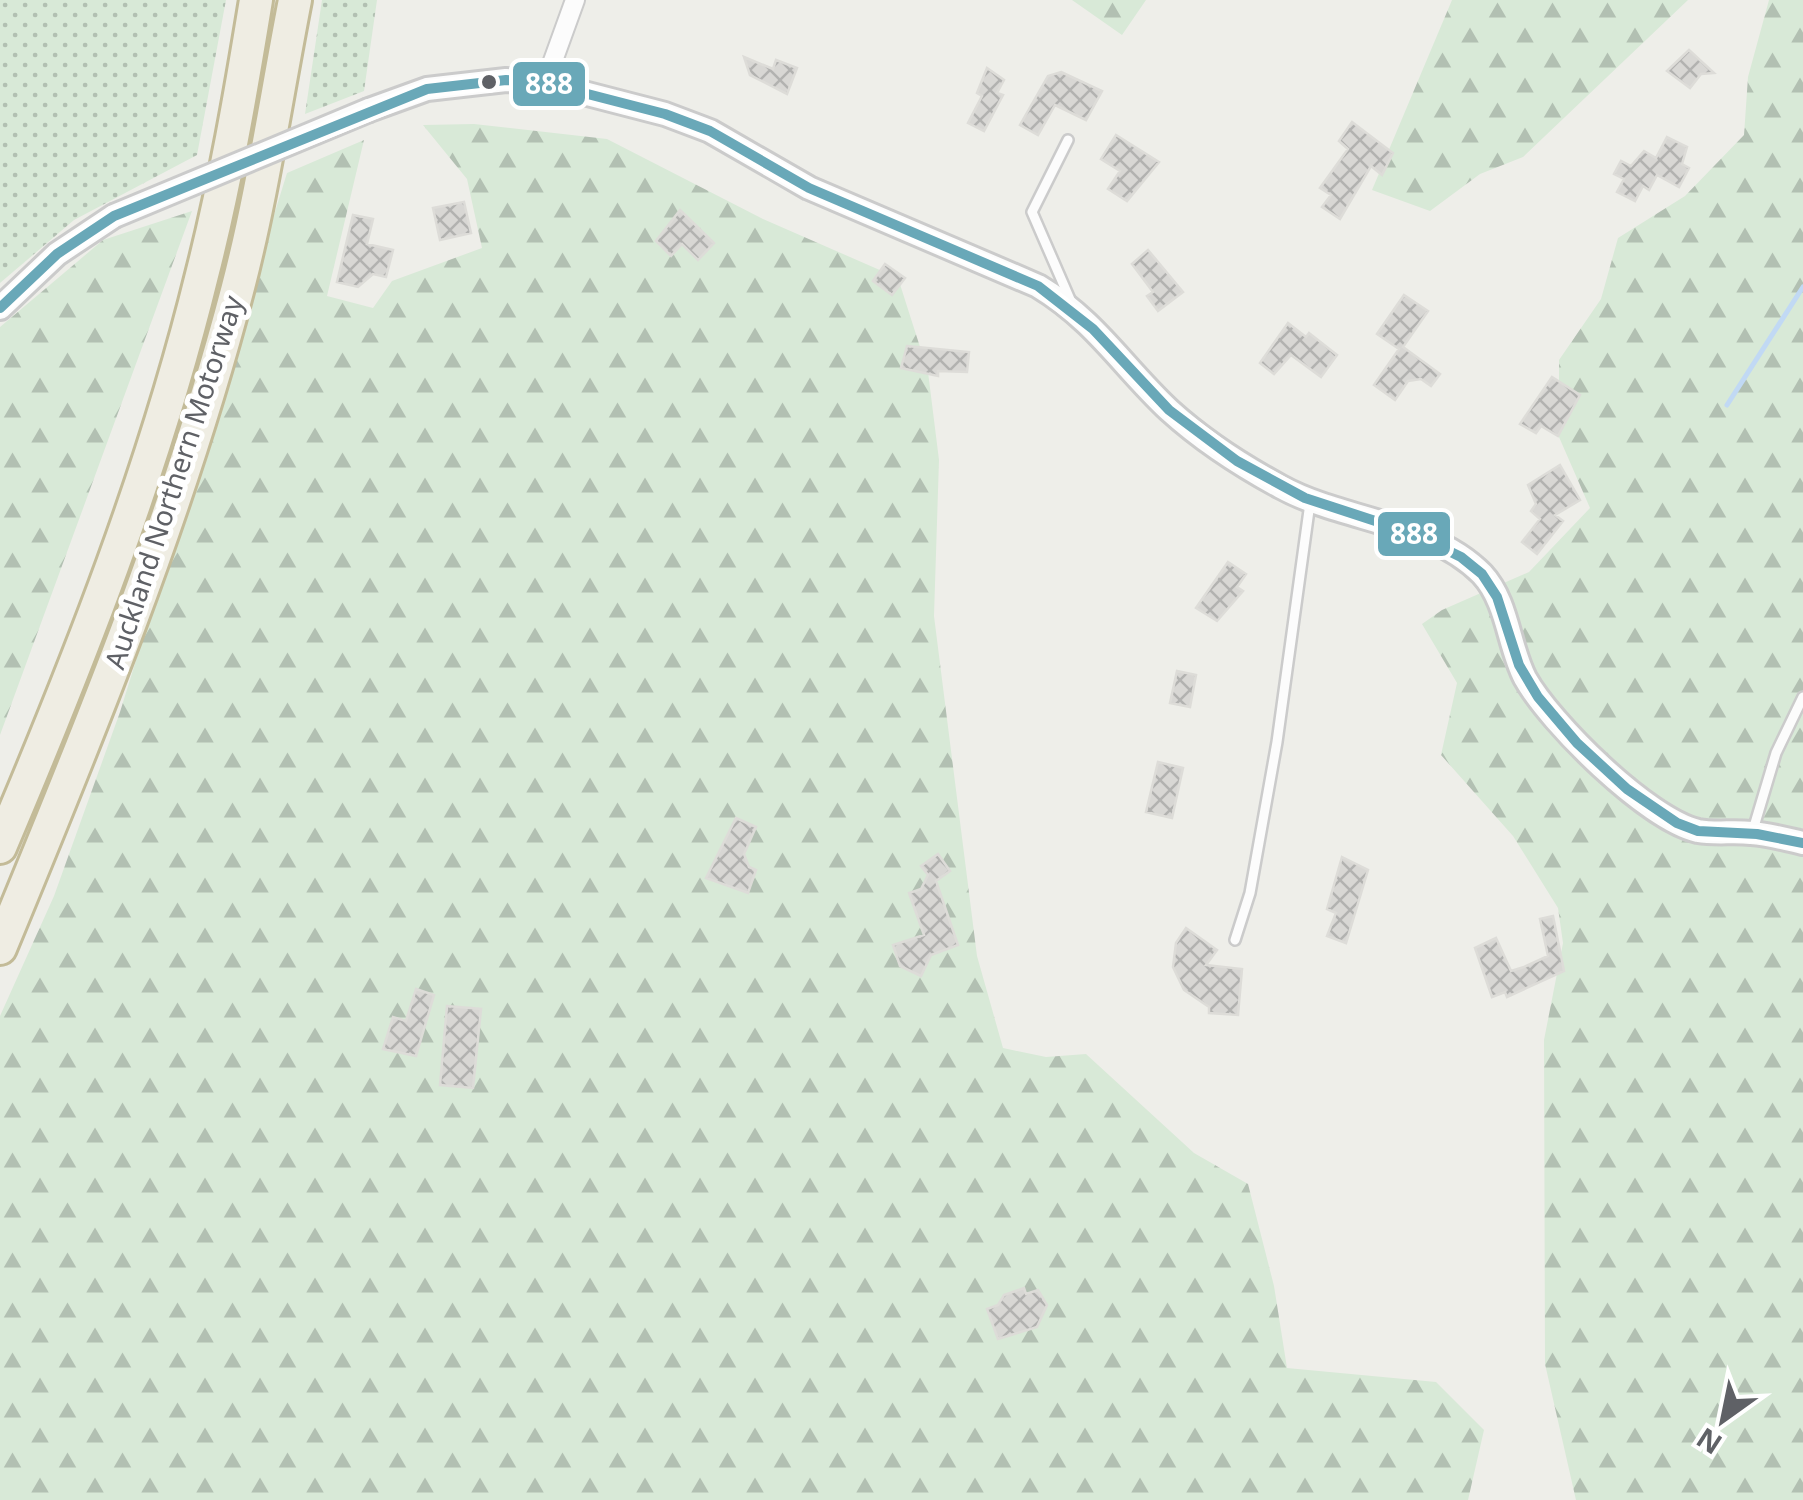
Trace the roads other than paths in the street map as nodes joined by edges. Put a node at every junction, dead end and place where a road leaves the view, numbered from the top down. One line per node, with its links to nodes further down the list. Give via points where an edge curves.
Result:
1 (256, 0): 12 (highway, Auckland Northern Motorway, via 202,276 135,499)
2 (295, 0): 14 (highway, Auckland Northern Motorway, via 237,288 201,415 132,621)
3 (575, 0): 4 (street)
4 (545, 83): 6 (street, via 710,130 809,188 1004,270); 7 (street, bridge, via 464,82 370,110 114,216 56,254)
5 (1068, 140): 6 (lane, via 1032,212)
6 (1073, 307): 8 (street, via 1206,440)
7 (0, 308)
8 (1311, 501): 10 (street, via 1406,532 1466,561 1497,594 1518,664 1564,729 1653,811 1701,832); 13 (lane, via 1254,874)
9 (1803, 696): 10 (lane, via 1776,753)
10 (1753, 833): 11 (street)
11 (1803, 842)
12 (0, 847)
13 (1235, 940)
14 (0, 948)

